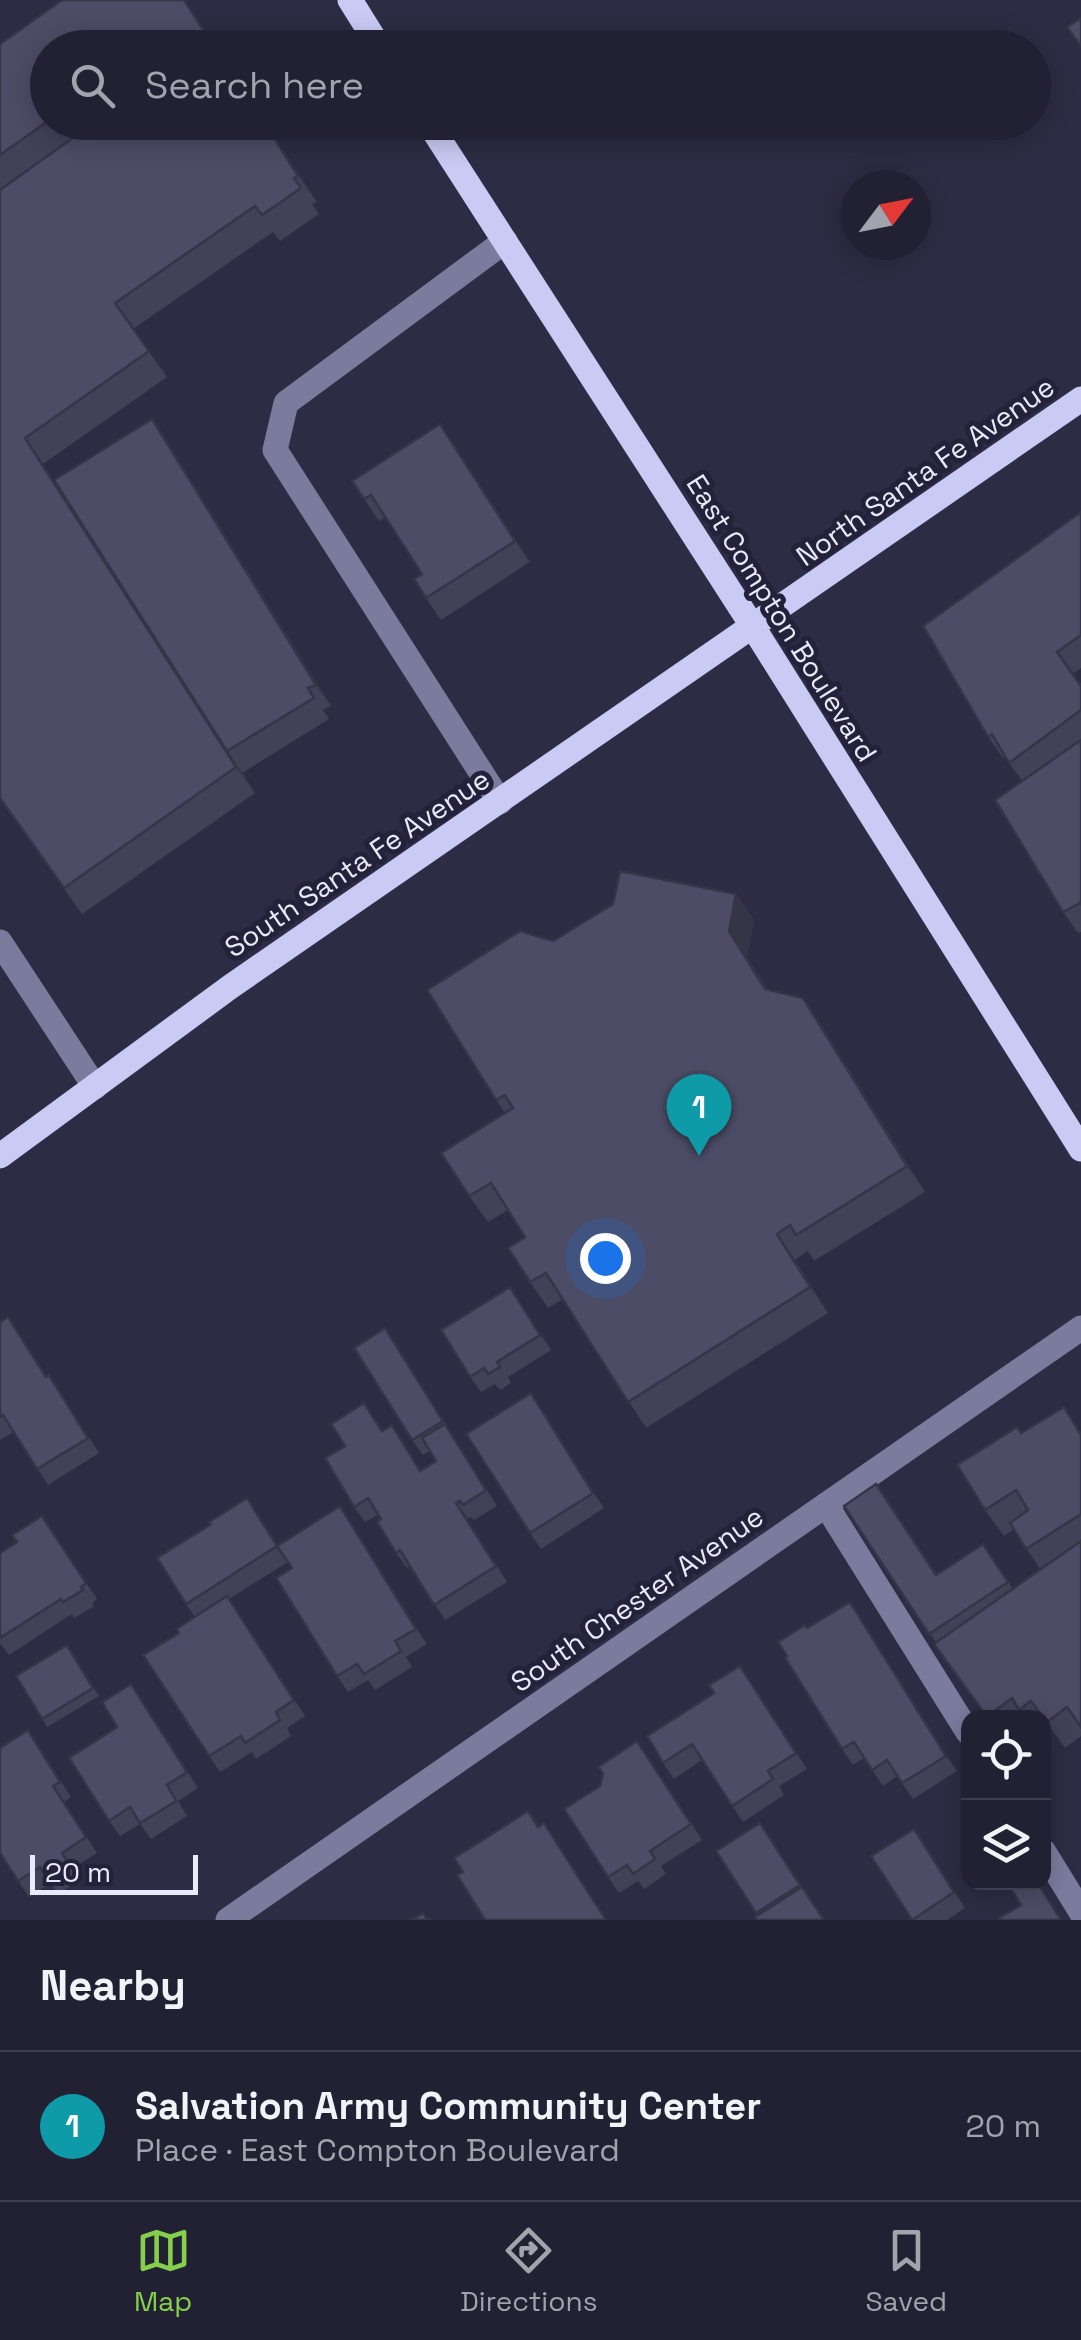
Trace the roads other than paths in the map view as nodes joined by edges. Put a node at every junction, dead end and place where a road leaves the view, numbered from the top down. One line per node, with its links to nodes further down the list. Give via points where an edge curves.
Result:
1 (350, 0): 2 (main road)
2 (369, 30)
3 (440, 140): 4 (main road, East Compton Boulevard)
4 (505, 241): 6 (main road, East Compton Boulevard); 7 (street, via 286,403 274,450)
5 (1081, 399): 6 (main road, North Santa Fe Avenue)
6 (753, 627): 7 (main road, South Santa Fe Avenue); 10 (main road, East Compton Boulevard)
7 (500, 802): 9 (main road, South Santa Fe Avenue)
8 (0, 942): 9 (street)
9 (96, 1087): 11 (main road, South Santa Fe Avenue)
10 (1081, 1150)
11 (0, 1156)
12 (1081, 1328): 13 (street, South Chester Avenue)
13 (826, 1505): 14 (street); 17 (street, South Chester Avenue)
14 (961, 1721)
15 (1051, 1863): 16 (street)
16 (1081, 1912)
17 (228, 1920)

